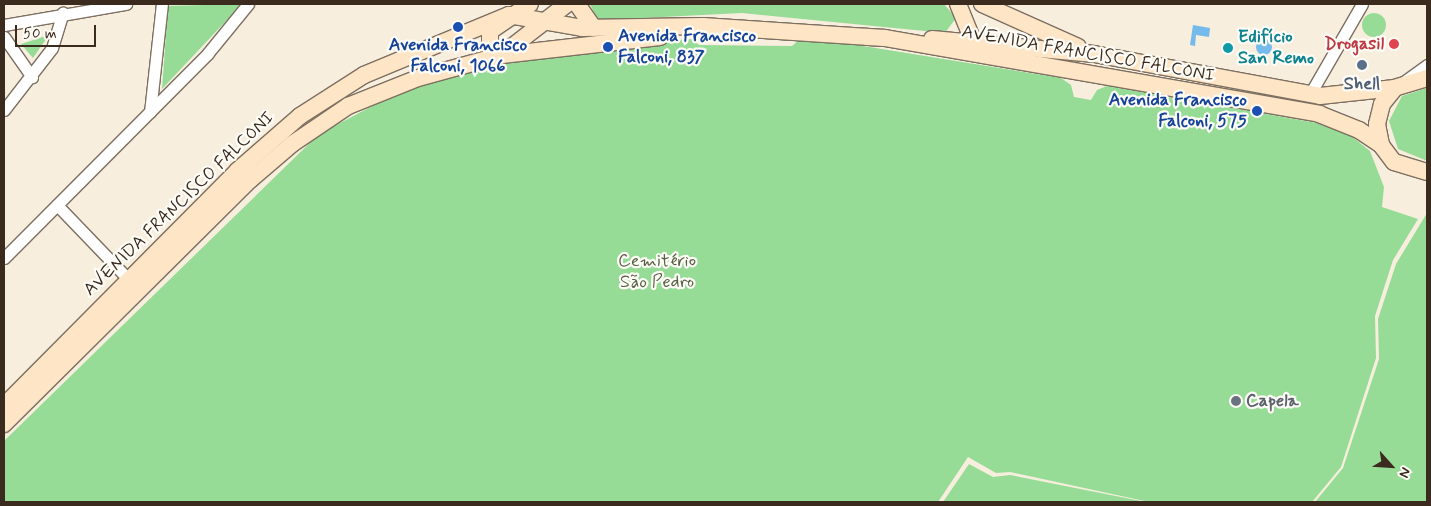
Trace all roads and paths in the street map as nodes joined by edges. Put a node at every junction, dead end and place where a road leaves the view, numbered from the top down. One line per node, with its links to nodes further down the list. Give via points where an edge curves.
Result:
1 (126, 4): 10 (street)
2 (162, 4): 31 (street)
3 (248, 4): 31 (street, via 208,53)
4 (530, 4): 11 (main road)
5 (567, 4): 13 (main road)
6 (577, 4): 15 (main road)
7 (958, 4): 12 (main road)
8 (1362, 4): 29 (street)
9 (989, 7): 12 (main road, via 979,9); 21 (main road)
10 (60, 8): 14 (street); 26 (street, via 52,48)
11 (509, 15): 13 (main road, AVENIDA FRANCISCO FALCONI); 22 (main road, via 496,24 488,38); 36 (main road, AVENIDA FRANCISCO FALCONI, via 364,75 300,116 237,171)
12 (965, 19): 18 (main road); 19 (main road)
13 (546, 21): 15 (main road, AVENIDA FRANCISCO FALCONI); 22 (main road)
14 (4, 25)
15 (594, 28): 16 (main road, AVENIDA FRANCISCO FALCONI)
16 (722, 29): 20 (main road, AVENIDA FRANCISCO FALCONI); 22 (main road, AVENIDA FRANCISCO FALCONI)
17 (4, 37): 26 (street)
18 (949, 39): 19 (main road, AVENIDA FRANCISCO FALCONI); 20 (main road, AVENIDA FRANCISCO FALCONI)
19 (972, 40): 21 (main road, AVENIDA FRANCISCO FALCONI); 23 (main road, via 979,51)
20 (899, 41): 23 (main road, AVENIDA FRANCISCO FALCONI)
21 (1094, 54): 24 (main road, via 1083,66); 29 (main road, AVENIDA FRANCISCO FALCONI)
22 (500, 55): 36 (main road, AVENIDA FRANCISCO FALCONI, via 379,92 321,122 250,180)
23 (991, 56): 24 (main road, AVENIDA FRANCISCO FALCONI)
24 (1043, 65): 32 (main road, AVENIDA FRANCISCO FALCONI, via 1319,114 1359,130)
25 (1427, 65): 28 (street)
26 (32, 77): 30 (street)
27 (1427, 78): 28 (main road, AVENIDA FRANCISCO FALCONI)
28 (1400, 84): 29 (main road, AVENIDA FRANCISCO FALCONI, via 1335,96); 32 (main road, via 1378,114)
29 (1310, 94)
30 (4, 110)
31 (150, 112): 34 (street)
32 (1381, 145): 33 (main road, AVENIDA FRANCISCO FALCONI, via 1404,167)
33 (1427, 172)
34 (57, 205): 35 (street); 36 (street)
35 (4, 258)
36 (134, 285): 37 (main road, AVENIDA FRANCISCO FALCONI); 38 (main road, AVENIDA FRANCISCO FALCONI)
37 (4, 406)
38 (4, 424)

